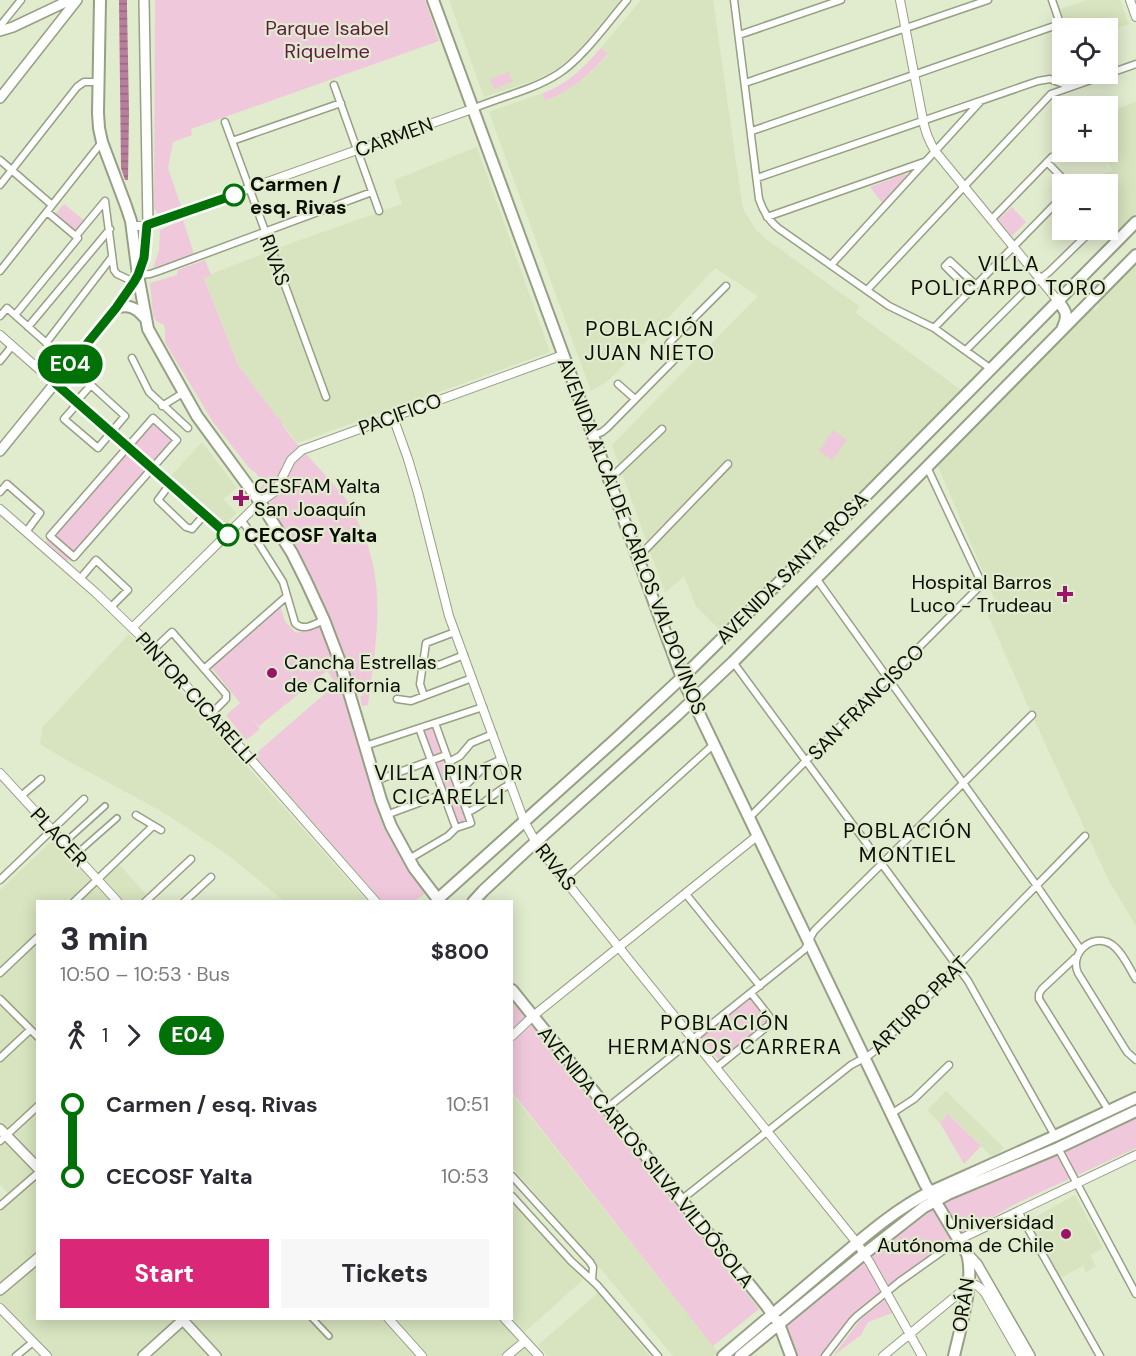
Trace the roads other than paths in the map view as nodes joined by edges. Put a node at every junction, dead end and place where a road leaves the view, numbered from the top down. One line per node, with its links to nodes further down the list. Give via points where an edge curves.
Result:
1 (21, 0): 16 (street)
2 (70, 0): 19 (main road)
3 (77, 0): 29 (main road)
4 (100, 0): 25 (main road)
5 (144, 0): 56 (main road)
6 (433, 0): 32 (main road, AVENIDA ALCALDE CARLOS VALDOVINOS)
7 (627, 0): 32 (street, CARMEN, via 577,59 561,72)
8 (734, 0): 20 (street)
9 (841, 0): 20 (street)
10 (900, 0): 17 (street)
11 (988, 0): 17 (street)
12 (1052, 0): 15 (street)
13 (1130, 0): 14 (street)
14 (1136, 17)
15 (1058, 18)
16 (0, 26)
17 (906, 28): 23 (street); 26 (street)
18 (1052, 29): 23 (street)
19 (0, 31)
20 (739, 35): 26 (street)
21 (1136, 64): 22 (street)
22 (1118, 70)
23 (914, 75): 33 (street); 35 (street)
24 (1052, 81): 30 (street, via 1042,80)
25 (98, 82): 37 (main road); 42 (street, via 79,85)
26 (745, 83): 35 (street)
27 (1077, 84): 46 (street, via 1050,94)
28 (334, 85): 31 (street)
29 (0, 98)
30 (982, 99): 33 (street); 39 (street)
31 (340, 103): 36 (street); 38 (street)
32 (472, 109): 38 (street, CARMEN); 84 (main road, AVENIDA ALCALDE CARLOS VALDOVINOS)
33 (923, 120): 39 (street); 44 (street)
34 (225, 122): 36 (street, RIVAS)
35 (752, 131): 44 (street)
36 (232, 141): 47 (street, RIVAS)
37 (102, 142): 49 (street); 57 (main road)
38 (357, 150): 47 (street, CARMEN); 48 (street)
39 (935, 151): 41 (street); 46 (street)
40 (0, 160): 42 (street)
41 (925, 162): 53 (street); 65 (street)
42 (11, 170): 45 (street); 49 (street)
43 (1061, 174): 54 (street, via 1050,159)
44 (757, 177): 53 (street, via 759,198)
45 (0, 185)
46 (964, 186): 54 (street); 71 (street)
47 (249, 190): 56 (street, CARMEN); 59 (street, RIVAS)
48 (372, 192): 51 (street); 59 (street)
49 (52, 205): 52 (street)
50 (1052, 207): 62 (street)
51 (379, 211)
52 (47, 212): 60 (street); 66 (street)
53 (767, 217): 65 (street)
54 (991, 220): 62 (street)
55 (1136, 222): 72 (main road, AVENIDA SANTA ROSA)
56 (147, 225): 57 (street, CARMEN); 67 (main road, via 144,258)
57 (132, 226): 67 (main road)
58 (110, 229): 60 (street, via 105,201); 64 (street); 77 (street)
59 (264, 232): 67 (street); 92 (street, RIVAS)
60 (77, 237): 74 (street)
61 (1081, 240): 68 (street)
62 (1013, 247): 68 (street); 70 (street)
63 (1136, 255): 79 (main road, AVENIDA SANTA ROSA)
64 (112, 257): 67 (street, via 117,274); 81 (street)
65 (831, 265): 71 (street)
66 (0, 271)
67 (136, 279): 73 (main road); 76 (main road)
68 (1040, 279): 72 (street); 83 (street)
69 (726, 286): 93 (street, via 669,343 677,357)
70 (973, 288): 70 (street, via 950,261 945,266); 78 (street)
71 (867, 290): 78 (street)
72 (1058, 301): 79 (main road, via 1066,313); 88 (main road, AVENIDA SANTA ROSA)
73 (116, 308): 76 (main road, via 131,306); 89 (main road)
74 (15, 315): 75 (street, via 7,308); 77 (street)
75 (0, 316)
76 (145, 319): 91 (main road)
77 (28, 327): 81 (street)
78 (934, 328): 83 (street)
79 (1062, 329): 104 (main road, AVENIDA SANTA ROSA)
80 (0, 335): 82 (street)
81 (46, 343): 87 (street, via 52,348)
82 (12, 346): 86 (street); 87 (street)
83 (966, 350): 88 (street)
84 (563, 355): 96 (street, PACIFICO); 100 (main road, AVENIDA ALCALDE CARLOS VALDOVINOS)
85 (132, 358): 95 (street, via 149,392)
86 (0, 361)
87 (37, 367): 89 (street)
88 (991, 369): 129 (main road, AVENIDA SANTA ROSA)
89 (55, 383): 94 (street); 102 (main road)
90 (618, 384): 93 (street)
91 (183, 393): 95 (street); 109 (main road)
92 (326, 397)
93 (635, 399): 100 (street, via 602,432)
94 (77, 402): 99 (street); 99 (street, via 64,419 98,448); 99 (street, via 90,385 125,416)
95 (162, 406): 97 (street)
96 (393, 417): 109 (street, PACIFICO, via 302,450 291,460 277,488); 122 (street, RIVAS)
97 (188, 428)
98 (662, 429): 106 (street, via 617,472)
99 (111, 432): 101 (street)
100 (592, 436): 106 (main road, AVENIDA ALCALDE CARLOS VALDOVINOS)
101 (128, 447): 105 (street); 105 (street, via 153,418 177,440); 105 (street, via 50,536 74,556)
102 (0, 450)
103 (728, 464): 115 (street)
104 (927, 467): 116 (main road, AVENIDA SANTA ROSA); 130 (street, SAN FRANCISCO, via 982,584)
105 (152, 468): 107 (street)
106 (607, 476): 115 (main road, AVENIDA ALCALDE CARLOS VALDOVINOS)
107 (170, 484): 111 (street); 111 (street, via 158,500 186,527 192,529)
108 (0, 492): 113 (street, via 7,484 40,513)
109 (260, 502): 112 (street, PACIFICO); 120 (main road, via 292,553)
110 (0, 509): 113 (street, PINTOR CICARELLI)
111 (205, 514): 114 (street)
112 (242, 521): 114 (street, PACIFICO); 118 (street, via 276,570)
113 (26, 531): 117 (street, PINTOR CICARELLI)
114 (228, 535): 121 (street, PACIFICO)
115 (636, 555): 129 (main road, AVENIDA ALCALDE CARLOS VALDOVINOS)
116 (816, 578): 125 (main road, AVENIDA SANTA ROSA); 130 (street)
117 (80, 579): 119 (street, PINTOR CICARELLI); 119 (street, via 96,560 128,590)
118 (287, 596): 120 (street, via 297,626 304,628); 127 (street)
119 (111, 607): 121 (street, PINTOR CICARELLI)
120 (324, 620): 141 (main road)
121 (133, 627): 123 (street, PINTOR CICARELLI)
122 (455, 632): 124 (street, RIVAS); 126 (street, via 426,643)
123 (154, 649): 127 (street, via 172,632); 135 (street, PINTOR CICARELLI)
124 (464, 655): 126 (street, via 438,665); 128 (street, RIVAS)
125 (733, 662): 133 (main road, AVENIDA SANTA ROSA); 145 (street)
126 (423, 663): 131 (street, via 420,684)
127 (204, 669): 135 (street, via 226,694)
128 (472, 678): 131 (street); 134 (street, RIVAS)
129 (682, 678): 133 (main road, AVENIDA ALCALDE CARLOS VALDOVINOS); 161 (main road, AVENIDA SANTA ROSA)
130 (888, 679): 145 (street, SAN FRANCISCO); 149 (street)
131 (424, 696): 132 (street, via 411,701)
132 (397, 699)
133 (692, 701): 140 (main road, AVENIDA ALCALDE CARLOS VALDOVINOS); 169 (main road, AVENIDA SANTA ROSA)
134 (483, 707): 137 (street); 139 (street, RIVAS)
135 (211, 714): 184 (street, PINTOR CICARELLI)
136 (1032, 715): 149 (street)
137 (435, 723): 138 (street); 142 (street)
138 (419, 728): 141 (street); 144 (street)
139 (492, 734): 142 (street, via 471,743 460,756); 143 (street, RIVAS)
140 (713, 745): 160 (main road, AVENIDA ALCALDE CARLOS VALDOVINOS); 176 (street)
141 (365, 746): 148 (main road)
142 (448, 759): 144 (street); 151 (street)
143 (502, 759): 150 (street, RIVAS); 151 (street, via 484,766)
144 (431, 760): 148 (street); 152 (street)
145 (807, 761): 160 (street, SAN FRANCISCO); 173 (street)
146 (0, 773): 153 (street, PLACER)
147 (41, 779): 153 (street)
148 (375, 781): 158 (main road)
149 (964, 783): 173 (street); 178 (street)
150 (511, 784): 156 (street); 161 (street, RIVAS)
151 (459, 788): 156 (street)
152 (443, 794): 158 (street); 163 (street)
153 (21, 796): 164 (street, PLACER)
154 (84, 799): 164 (street)
155 (105, 806): 168 (street)
156 (468, 813): 163 (street, via 471,823)
157 (136, 814): 162 (street)
158 (387, 815): 172 (main road)
159 (117, 818): 170 (street)
160 (749, 818): 166 (main road, AVENIDA ALCALDE CARLOS VALDOVINOS)
161 (524, 821): 169 (street, RIVAS); 186 (main road, AVENIDA SANTA ROSA)
162 (153, 825): 165 (street); 175 (street)
163 (456, 828): 172 (street)
164 (52, 830): 168 (street, PLACER); 177 (street)
165 (160, 830)
166 (757, 836): 179 (street); 189 (main road, AVENIDA ALCALDE CARLOS VALDOVINOS)
167 (1085, 837): 178 (street, ARTURO PRAT)
168 (64, 843): 170 (street, PLACER)
169 (536, 843): 176 (street, RIVAS); 187 (main road, AVENIDA SANTA ROSA)
170 (75, 855): 175 (street, PLACER)
171 (191, 859): 182 (street)
172 (408, 859): 185 (main road)
173 (883, 864): 189 (street); 193 (street)
174 (211, 877): 183 (street)
175 (97, 879): 180 (street); 181 (street, PLACER)
176 (565, 879): 190 (street, RIVAS)
177 (0, 880)
178 (1037, 886): 191 (street); 193 (street, ARTURO PRAT)
179 (685, 894): 190 (street); 196 (street)
180 (76, 900)
181 (116, 900)
182 (147, 900)
183 (186, 900)
184 (374, 900)
185 (437, 900)
186 (439, 900)
187 (475, 900)
188 (36, 939): 194 (street)
189 (808, 942): 196 (street, via 804,950); 206 (main road, AVENIDA ALCALDE CARLOS VALDOVINOS)
190 (619, 947): 200 (street); 204 (street, RIVAS)
191 (1081, 950): 192 (street); 195 (street, via 1101,941 1109,944 1119,952)
192 (1076, 957): 207 (street, via 1078,973 1127,1052); 213 (street, via 1042,989 1038,999)
193 (958, 967): 206 (street, ARTURO PRAT); 218 (street)
194 (0, 973)
195 (1136, 979)
196 (760, 986): 198 (street)
197 (513, 991): 200 (main road, AVENIDA CARLOS SILVA VILDÓSOLA)
198 (751, 993): 204 (street); 209 (street, via 771,1020)
199 (0, 999): 201 (street)
200 (532, 1016): 203 (street); 212 (main road, AVENIDA CARLOS SILVA VILDÓSOLA)
201 (30, 1030): 202 (street); 205 (street)
202 (36, 1035)
203 (513, 1035)
204 (693, 1039): 209 (street, RIVAS); 212 (street)
205 (0, 1058)
206 (864, 1059): 215 (main road, AVENIDA ALCALDE CARLOS VALDOVINOS); 216 (street, ARTURO PRAT, via 851,1065)
207 (1136, 1060)
208 (949, 1065): 215 (street, via 914,1099)
209 (716, 1068): 216 (street, RIVAS)
210 (1136, 1098): 213 (main road)
211 (36, 1108): 217 (street)
212 (607, 1108): 227 (main road, AVENIDA CARLOS SILVA VILDÓSOLA)
213 (1109, 1111): 218 (main road)
214 (1136, 1112): 219 (main road)
215 (891, 1114): 225 (main road, AVENIDA ALCALDE CARLOS VALDOVINOS)
216 (768, 1132): 227 (street, ARTURO PRAT); 230 (street, RIVAS)
217 (2, 1136): 221 (main road)
218 (1055, 1136): 225 (main road)
219 (1058, 1148): 224 (street); 225 (main road)
220 (1136, 1155): 224 (street)
221 (36, 1169)
222 (36, 1173): 228 (street)
223 (513, 1177): 234 (street, via 590,1262)
224 (1076, 1184): 229 (street); 238 (street)
225 (932, 1196): 230 (main road, via 905,1206); 231 (main road, AVENIDA ALCALDE CARLOS VALDOVINOS); 232 (main road)
226 (513, 1197): 234 (street)
227 (681, 1200): 240 (main road, AVENIDA CARLOS SILVA VILDÓSOLA)
228 (0, 1206)
229 (1018, 1212): 231 (street); 268 (street)
230 (857, 1244): 232 (street, RIVAS); 240 (main road)
231 (963, 1248): 235 (main road, ORÁN, via 969,1265); 237 (street); 267 (main road, AVENIDA ALCALDE CARLOS VALDOVINOS, via 977,1264)
232 (864, 1254): 237 (street, RIVAS); 240 (main road)
233 (36, 1260): 236 (main road)
234 (592, 1280): 259 (street)
235 (969, 1285): 246 (street); 265 (main road, ORÁN); 266 (street, via 977,1285 985,1293)
236 (0, 1290)
237 (886, 1293): 246 (street, RIVAS); 262 (street, via 852,1321)
238 (1136, 1294)
239 (0, 1308): 250 (street)
240 (775, 1319): 248 (main road); 251 (main road, AVENIDA CARLOS SILVA VILDÓSOLA); 260 (main road)
241 (182, 1320): 254 (main road)
242 (184, 1320): 255 (main road)
243 (314, 1320): 247 (street)
244 (390, 1320): 256 (street)
245 (506, 1320): 249 (street)
246 (909, 1334): 263 (street); 264 (street, RIVAS)
247 (329, 1336)
248 (761, 1339): 251 (main road, via 776,1340); 261 (main road)
249 (525, 1341): 257 (street); 258 (street)
250 (33, 1342): 252 (street); 253 (street)
251 (790, 1353)
252 (17, 1356)
253 (47, 1356)
254 (143, 1356)
255 (216, 1356)
256 (422, 1356)
257 (507, 1356)
258 (539, 1356)
259 (658, 1356)
260 (723, 1356)
261 (740, 1356)
262 (825, 1356)
263 (883, 1356)
264 (922, 1356)
265 (954, 1356)
266 (1021, 1356)
267 (1030, 1356)
268 (1100, 1356)

